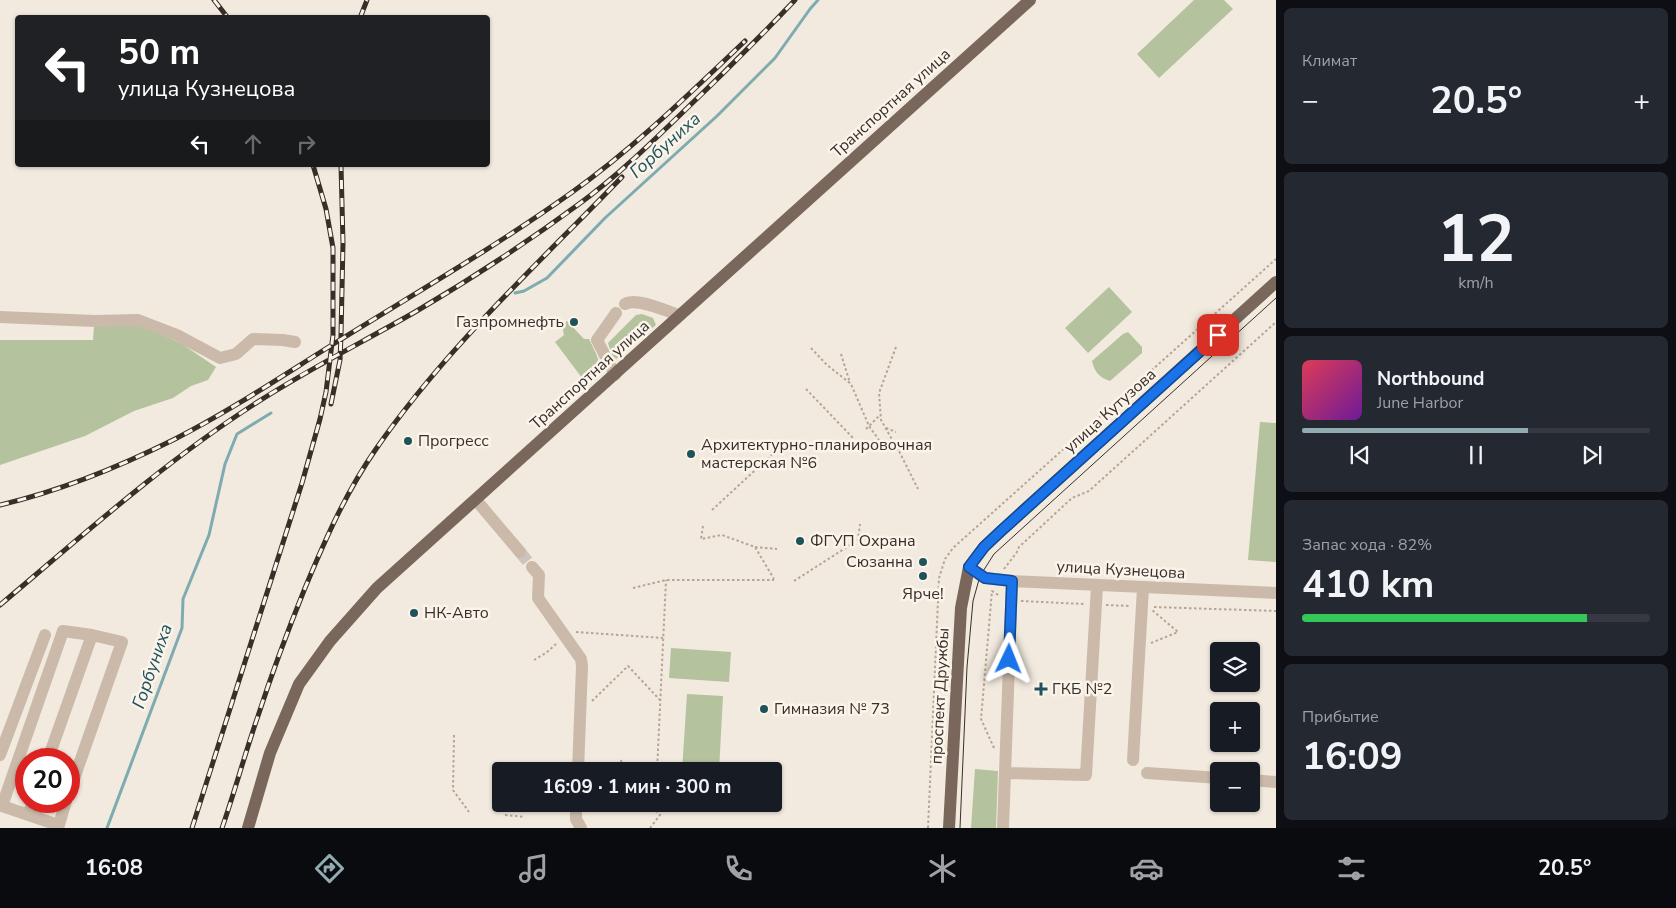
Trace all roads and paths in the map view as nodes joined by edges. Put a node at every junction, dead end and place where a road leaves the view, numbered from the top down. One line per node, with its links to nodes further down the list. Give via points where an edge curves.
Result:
1 (1030, 0): 4 (main road, Транспортная улица)
2 (1276, 259): 79 (path, via 952,548 945,559 940,578)
3 (1276, 282): 31 (main road, улица Кутузова, via 1001,531)
4 (679, 315): 11 (main road, Транспортная улица); 11 (street, via 640,303 629,302 620,309 597,340)
5 (0, 317): 7 (street, via 138,320 177,335 220,358 236,354 253,339)
6 (1276, 322): 35 (path, via 1089,491 1072,498 1018,547)
7 (295, 342)
8 (896, 347): 14 (path, via 879,393)
9 (811, 348): 12 (path)
10 (841, 354): 12 (path)
11 (615, 375): 23 (main road, Транспортная улица)
12 (851, 384): 15 (path)
13 (806, 388): 19 (path)
14 (880, 415): 15 (path); 16 (path)
15 (868, 426): 17 (path); 20 (path, via 880,440)
16 (886, 428): 18 (path); 20 (path)
17 (866, 429)
18 (896, 432)
19 (854, 439)
20 (899, 451): 22 (path)
21 (776, 452): 24 (path)
22 (918, 488)
23 (476, 500): 29 (street); 76 (main road, Транспортная улица, via 377,588 330,640 299,684 270,753)
24 (712, 510)
25 (860, 524): 33 (path, via 858,540)
26 (703, 526): 27 (path, via 700,539 722,535)
27 (755, 547): 28 (path); 32 (path, via 774,580)
28 (777, 549)
29 (520, 552)
30 (532, 567): 44 (street, via 539,575 538,598)
31 (969, 567): 35 (street, улица Кузнецова); 80 (main road, проспект Дружбы, via 961,608)
32 (666, 580): 37 (path); 47 (path)
33 (794, 581)
34 (1012, 581): 35 (street, улица Кузнецова); 36 (street, улица Кузнецова); 40 (street)
35 (994, 585): 40 (path); 54 (path, via 982,719)
36 (1097, 586): 38 (street, улица Кузнецова); 41 (street)
37 (633, 588)
38 (1143, 588): 39 (street, улица Кузнецова); 42 (street)
39 (1276, 593)
40 (1011, 601): 41 (path); 61 (street)
41 (1096, 605): 42 (path); 61 (street, via 1086,775)
42 (1142, 607): 48 (street)
43 (1276, 611): 48 (path, via 1148,607 1178,632)
44 (563, 633): 47 (path); 49 (path, via 546,653); 51 (street, via 578,654 582,666)
45 (45, 635): 55 (street)
46 (92, 635): 53 (street); 57 (street, via 122,642); 65 (street, via 63,631)
47 (663, 638): 50 (path)
48 (1139, 648): 56 (street)
49 (534, 660)
50 (660, 700): 51 (path, via 628,666); 59 (path)
51 (581, 712): 58 (street)
52 (454, 735): 66 (path, via 453,790)
53 (52, 748)
54 (998, 755)
55 (0, 756)
56 (1132, 760)
57 (80, 762)
58 (578, 762)
59 (658, 762)
60 (1147, 772): 62 (street)
61 (1006, 773): 81 (street)
62 (1210, 777)
63 (1260, 781): 64 (street)
64 (1276, 782)
65 (1, 806): 71 (street)
66 (470, 812)
67 (576, 812): 77 (street)
68 (657, 812): 73 (path)
69 (659, 812): 73 (path)
70 (62, 813): 75 (street)
71 (29, 814): 75 (street)
72 (505, 815): 74 (path)
73 (660, 815): 78 (path)
74 (525, 817)
75 (58, 826)
76 (248, 828)
77 (581, 828)
78 (650, 828)
79 (928, 828)
80 (948, 828)
81 (1003, 828)

